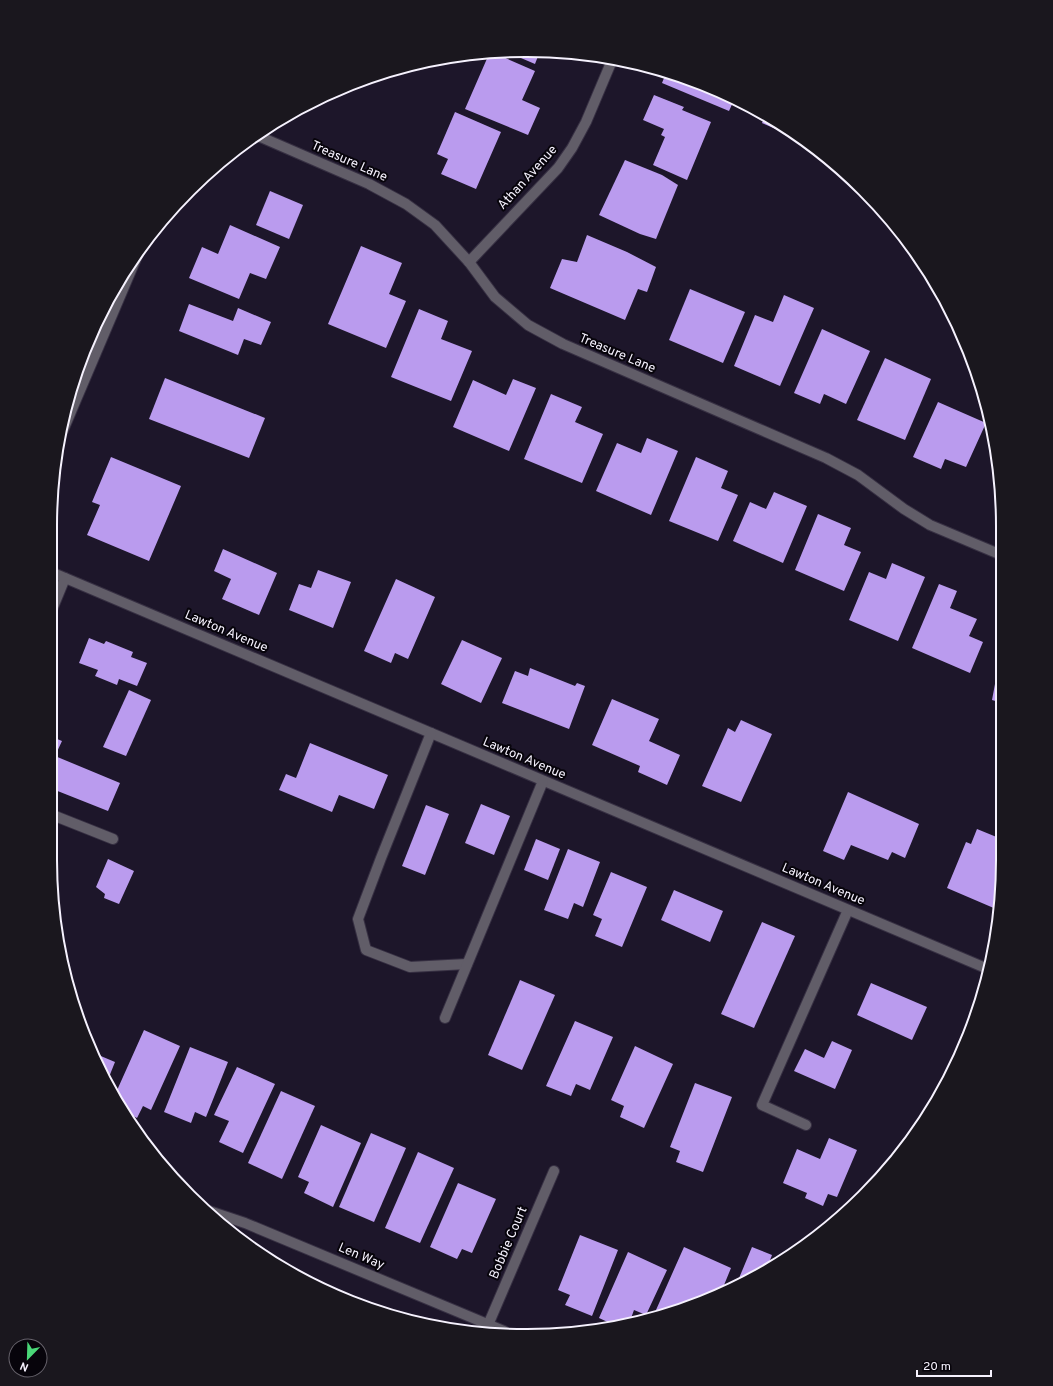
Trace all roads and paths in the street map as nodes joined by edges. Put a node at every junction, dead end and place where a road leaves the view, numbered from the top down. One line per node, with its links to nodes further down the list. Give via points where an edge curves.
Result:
1 (610, 65): 3 (street, Athan Avenue, via 586,122 558,168)
2 (263, 138): 3 (street, Treasure Lane, via 370,184 406,204 435,225)
3 (469, 262): 6 (street, Treasure Lane, via 495,297 528,325 563,344 826,458 858,474 930,525)
4 (108, 314): 5 (street)
5 (75, 400)
6 (996, 553)
7 (57, 575): 8 (street, Lawton Avenue)
8 (65, 578): 9 (street); 10 (street, Lawton Avenue)
9 (57, 597)
10 (431, 733): 11 (street, Lawton Avenue); 15 (street, via 358,919 366,950 410,967)
11 (543, 781): 14 (street, Lawton Avenue); 15 (street)
12 (57, 817): 13 (street)
13 (113, 839)
14 (848, 910): 16 (street, Lawton Avenue); 18 (street, via 762,1105)
15 (467, 964): 17 (street)
16 (983, 967)
17 (445, 1018)
18 (806, 1126)
19 (554, 1171): 21 (street, Bobbie Court)
20 (220, 1215): 21 (street, Len Way)
21 (488, 1325): 22 (street, Len Way)
22 (495, 1328)

